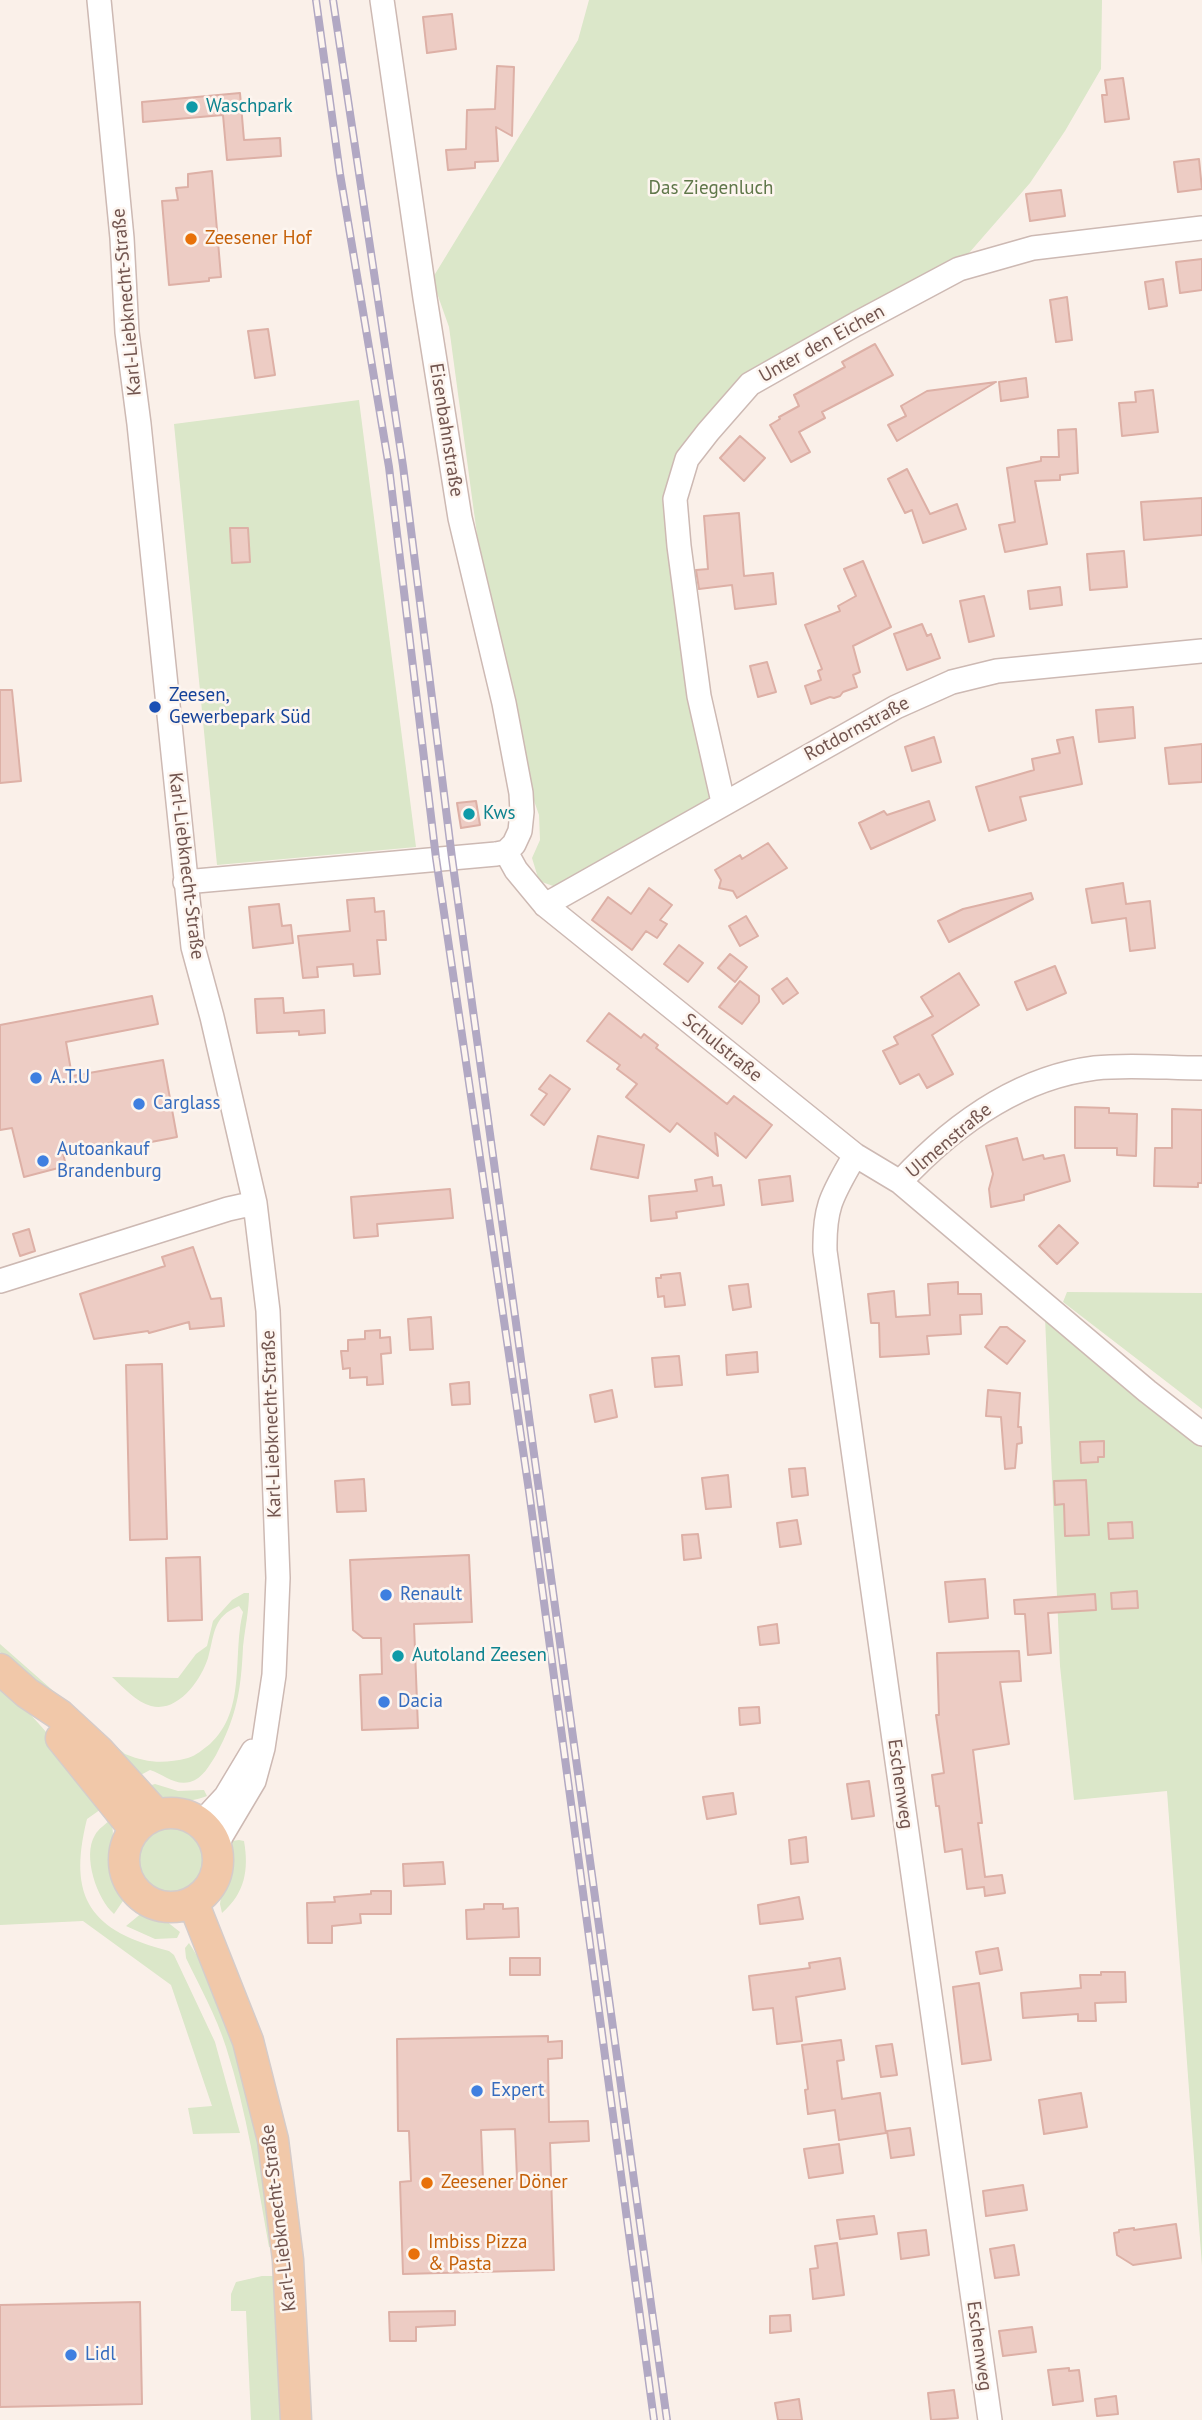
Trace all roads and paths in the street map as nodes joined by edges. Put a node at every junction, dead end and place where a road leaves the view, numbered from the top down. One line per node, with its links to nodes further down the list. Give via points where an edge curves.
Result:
1 (99, 0): 7 (street, Karl-Liebknecht-Straße, via 127,332)
2 (382, 0): 6 (street, Eisenbahnstraße, via 460,518 521,793 520,831)
3 (1202, 228): 5 (street, Unter den Eichen, via 1032,248 959,269 750,384 708,432 687,459 675,499 699,696)
4 (1202, 651): 5 (street, Rotdornstraße, via 997,671 952,682 896,707)
5 (723, 802): 8 (street, Rotdornstraße)
6 (506, 852): 7 (street); 8 (street, Schulstraße)
7 (185, 882): 12 (street, Karl-Liebknecht-Straße, via 193,947)
8 (545, 905): 10 (street, Schulstraße)
9 (1202, 1068): 11 (street, Ulmenstraße, via 1097,1068 1057,1075 998,1100 964,1123)
10 (855, 1155): 11 (street, Schulstraße); 20 (street, Eschenweg, via 831,1197 825,1251)
11 (900, 1182): 14 (street, Schulstraße)
12 (255, 1203): 13 (street); 17 (street, Karl-Liebknecht-Straße, via 268,1311 278,1578 275,1665 254,1781)
13 (0, 1282)
14 (1202, 1434)
15 (0, 1669): 16 (main road, via 79,1733)
16 (146, 1822): 17 (main road, via 172,1812 188,1815); 18 (main road, via 127,1842 124,1870 130,1884 151,1903 179,1907)
17 (209, 1834): 18 (main road, via 219,1858 217,1872 204,1895)
18 (193, 1902): 19 (main road, Karl-Liebknecht-Straße, via 248,2040 273,2140 288,2260)
19 (296, 2420)
20 (990, 2420)

